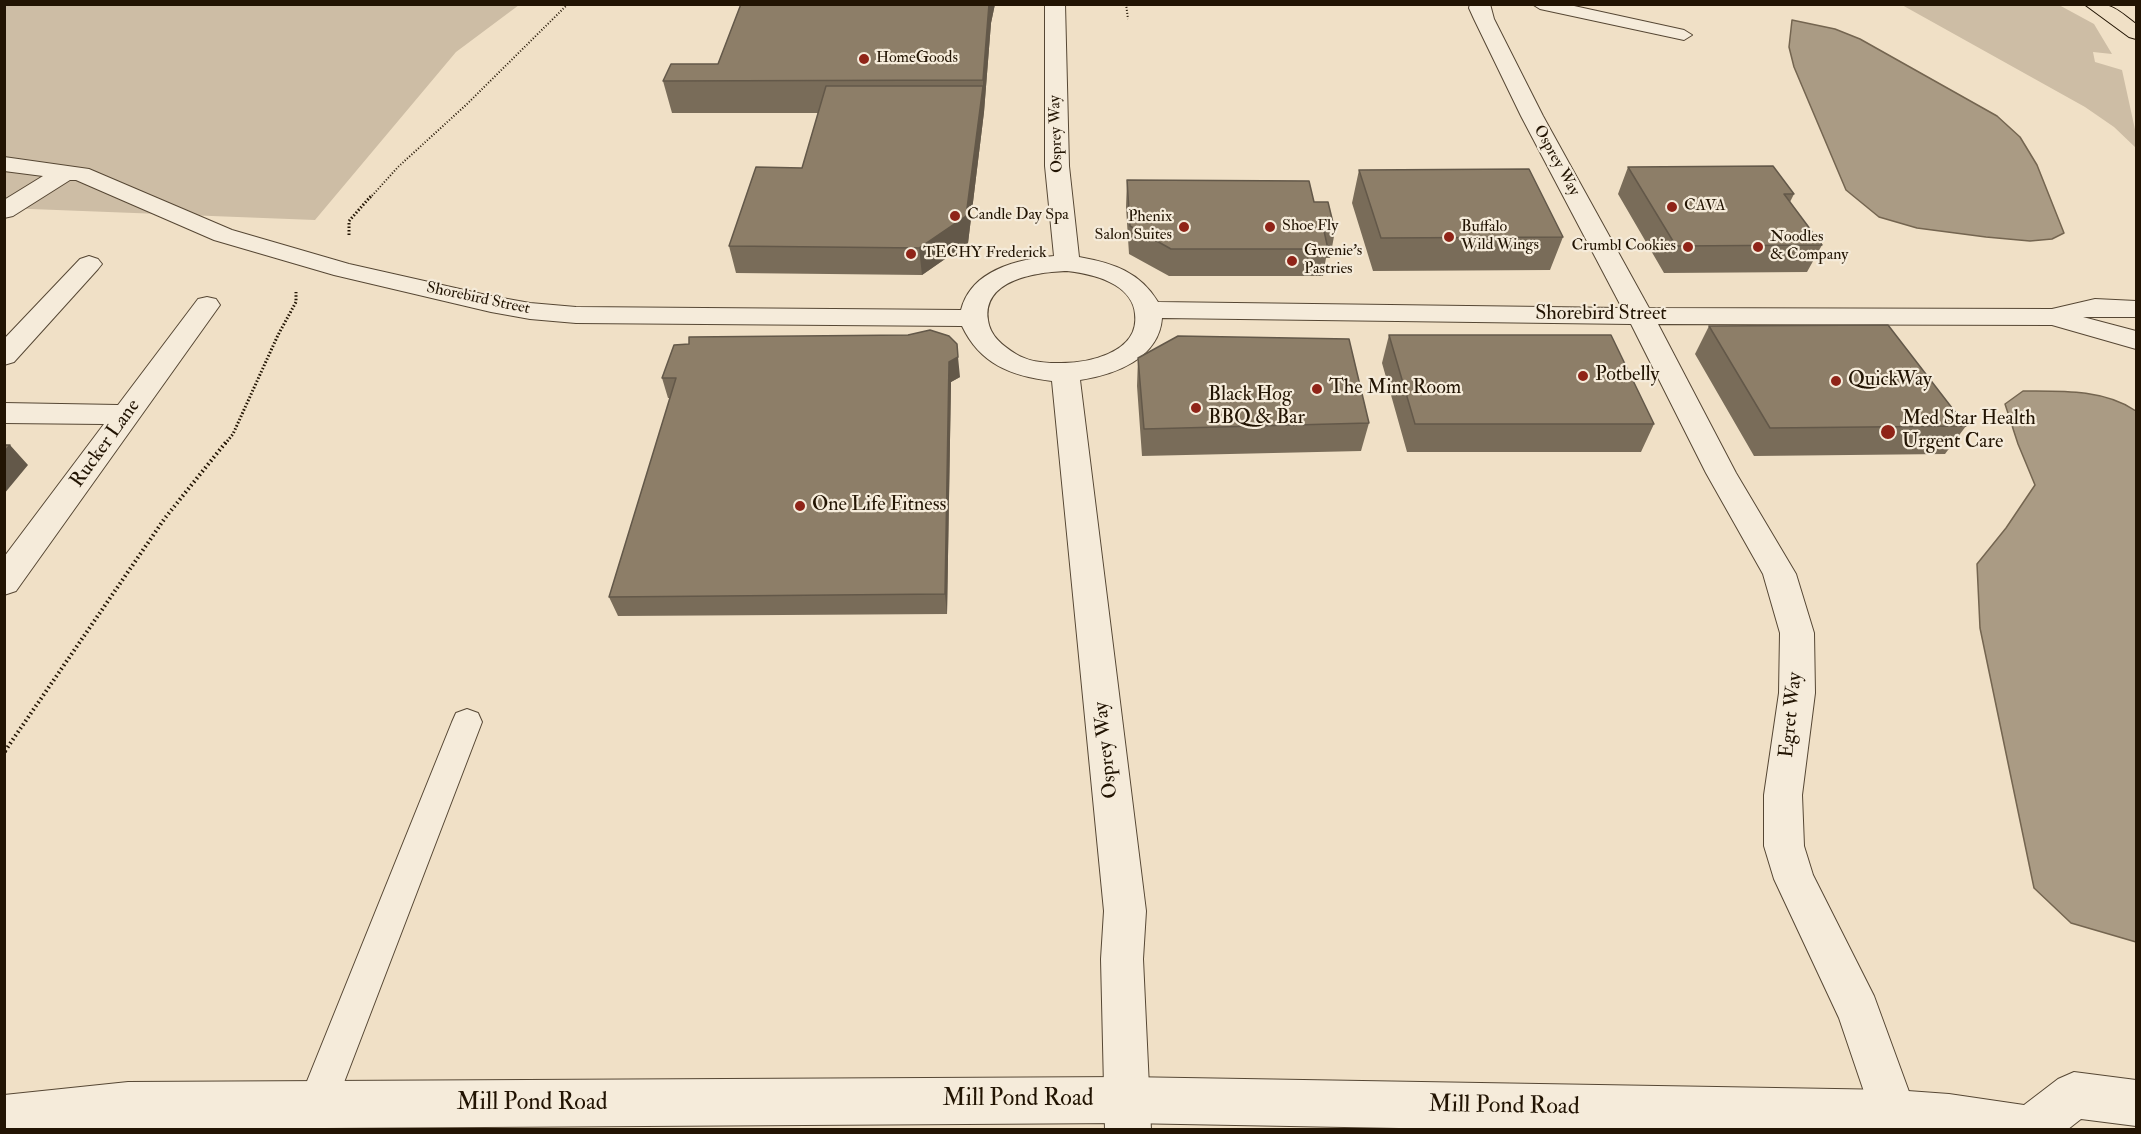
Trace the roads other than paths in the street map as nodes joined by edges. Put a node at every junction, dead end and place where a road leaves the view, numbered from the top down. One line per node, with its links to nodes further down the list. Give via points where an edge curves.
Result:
1 (1055, 4): 10 (street, Osprey Way, via 1057,166)
2 (1480, 4): 15 (street, Osprey Way, via 1532,116)
3 (1540, 4): 6 (lane)
4 (2093, 4): 5 (main road)
5 (2136, 33)
6 (1684, 34)
7 (4, 164): 8 (street, Shorebird Street)
8 (66, 172): 9 (street); 17 (street, Shorebird Street, via 134,195 223,235 343,270 530,311 576,315)
9 (4, 211)
10 (1067, 263): 14 (street, via 1096,267 1121,277 1140,292); 17 (street, via 1038,265 990,284 977,300)
11 (89, 264): 19 (street)
12 (207, 305): 22 (street, Rucker Lane)
13 (2136, 309): 16 (street, Shorebird Street, via 2072,309)
14 (1149, 310): 15 (street, Shorebird Street); 20 (street, via 1148,328 1139,345 1120,359 1094,369)
15 (1639, 315): 16 (street, Shorebird Street); 29 (street, Egret Way, via 1779,574 1797,633 1797,693 1783,795 1784,846 1794,879 1859,1011)
16 (2053, 317): 18 (street, Shorebird Street)
17 (972, 318): 20 (street, via 977,335 990,350 1010,363)
18 (2136, 340)
19 (4, 356)
20 (1065, 373): 27 (street, Osprey Way, via 1125,911 1122,959)
21 (4, 413): 22 (street)
22 (128, 415): 23 (street, Rucker Lane)
23 (4, 582)
24 (467, 722): 26 (lane)
25 (2136, 1103): 30 (street, Mill Pond Road, via 2074,1095)
26 (316, 1106): 27 (street, Mill Pond Road); 28 (street, Mill Pond Road, via 128,1106)
27 (1127, 1115): 29 (street, Mill Pond Road)
28 (4, 1118)
29 (1897, 1121): 30 (street, Mill Pond Road)
30 (2033, 1129)

